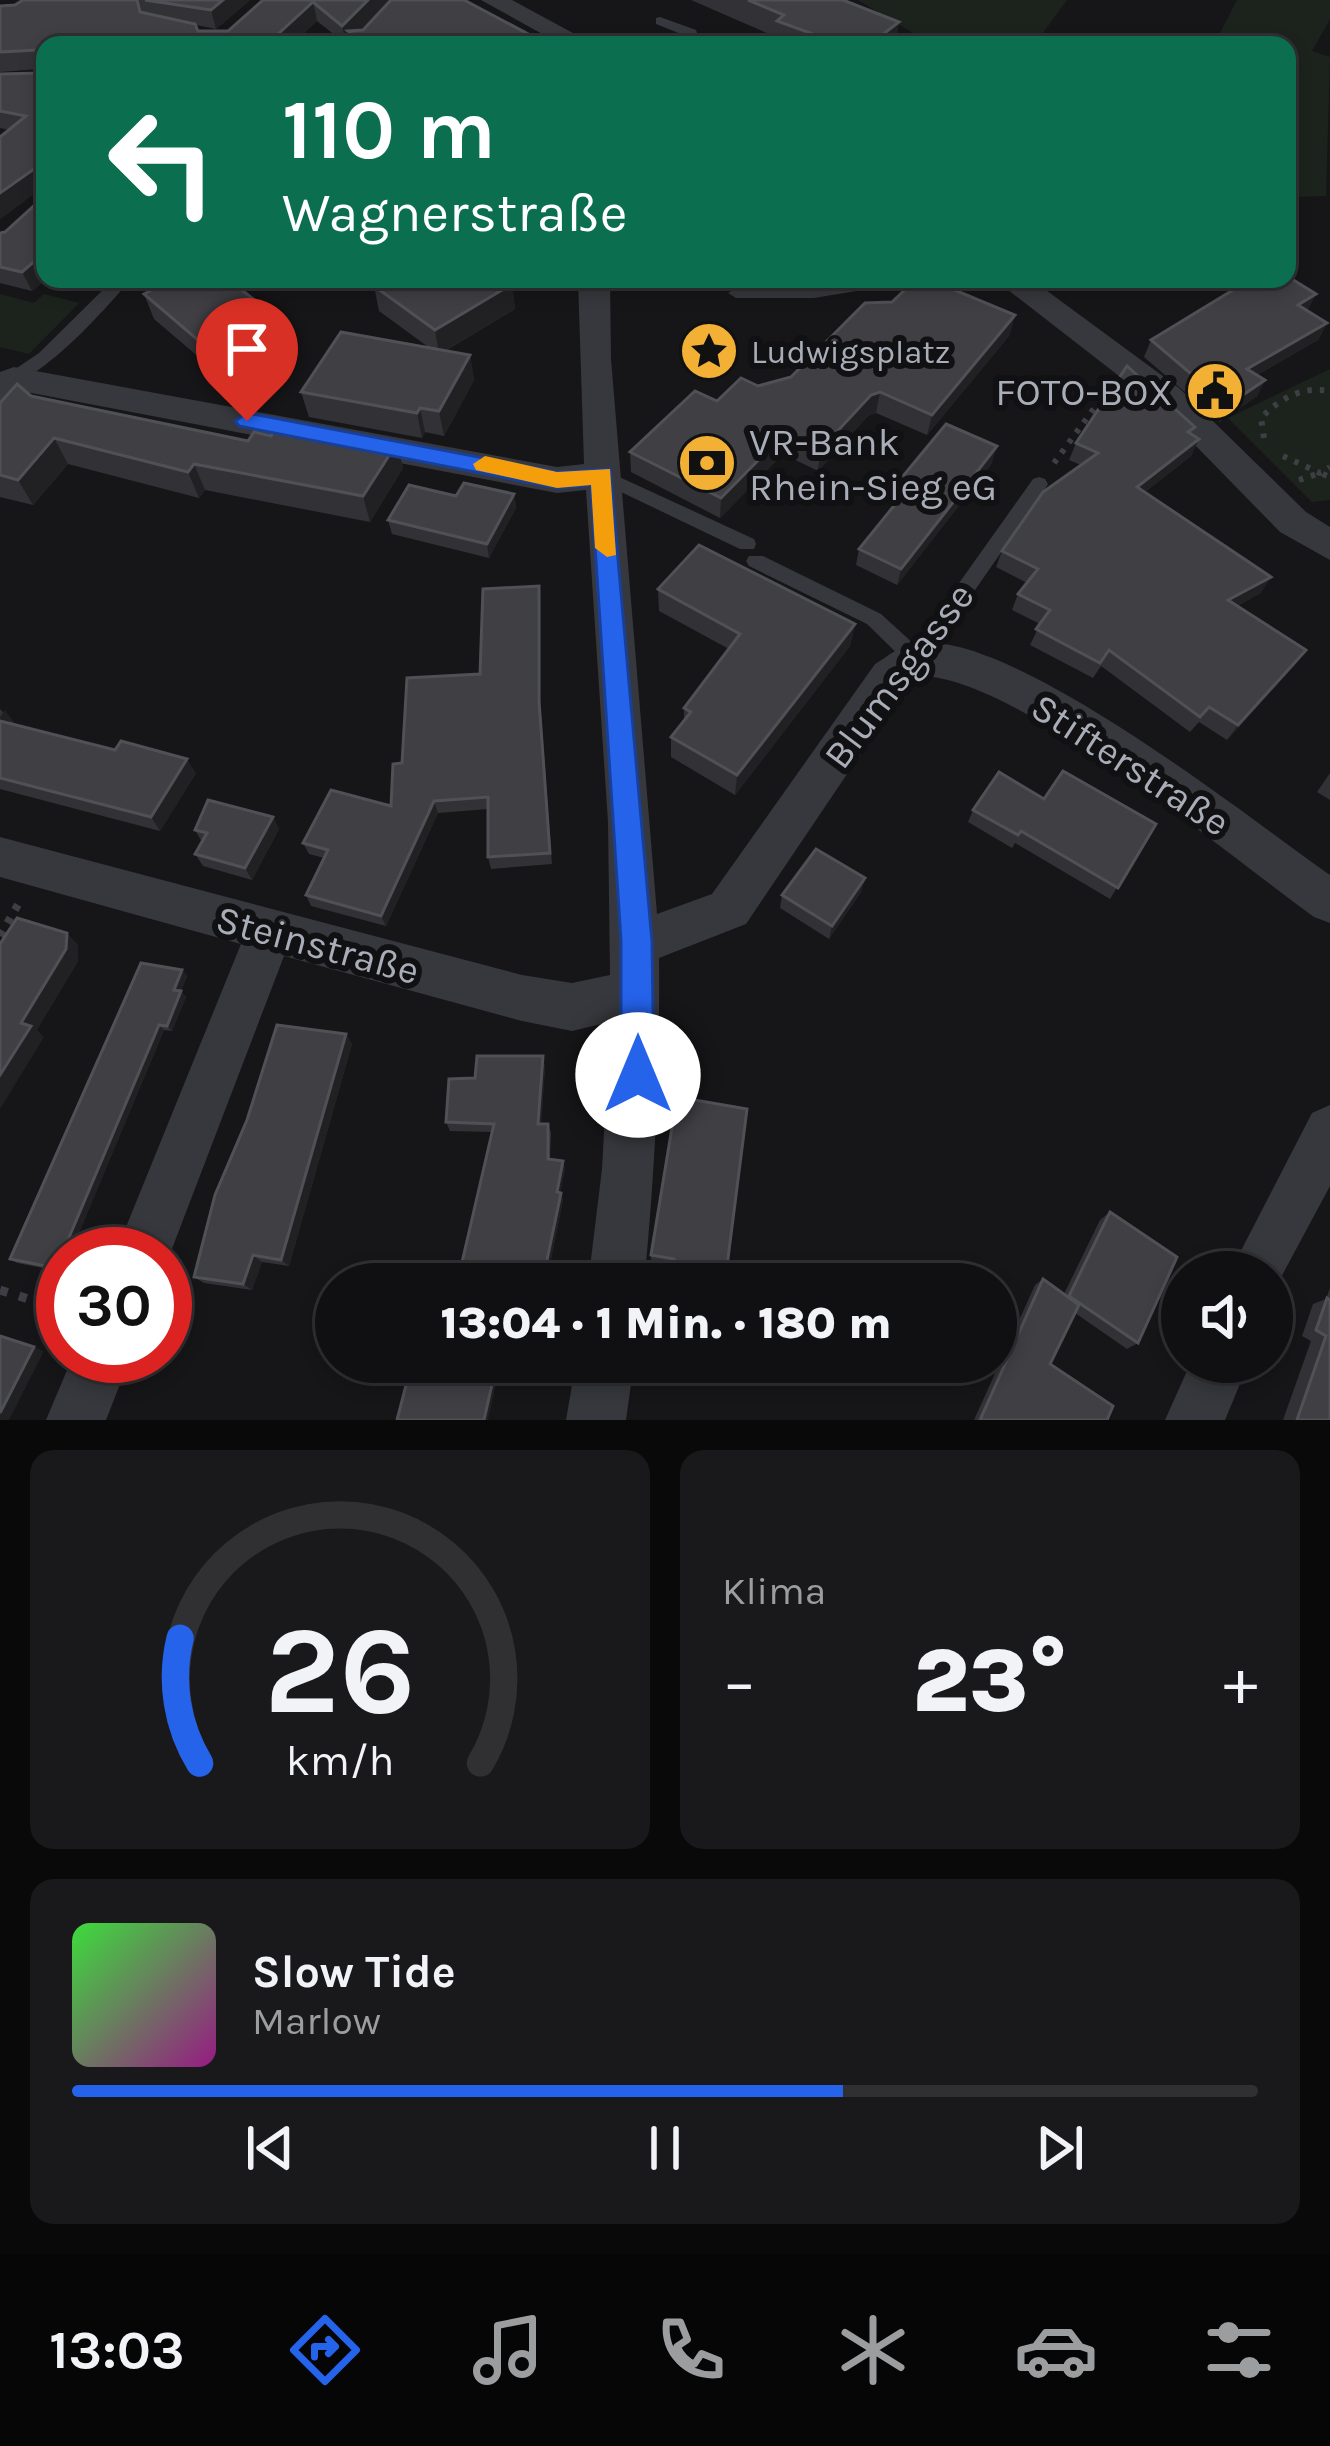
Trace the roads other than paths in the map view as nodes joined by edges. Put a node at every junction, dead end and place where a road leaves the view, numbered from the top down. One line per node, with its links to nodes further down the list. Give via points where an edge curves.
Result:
1 (493, 0): 3 (street)
2 (660, 21): 4 (lane)
3 (564, 36)
4 (686, 36)
5 (114, 288): 10 (lane)
6 (594, 288): 11 (street)
7 (844, 288): 9 (lane)
8 (1022, 288): 13 (street, via 1167,396 1293,522)
9 (736, 293)
10 (7, 385): 11 (street, via 557,480)
11 (602, 475): 14 (lane, via 874,619); 18 (street)
12 (1039, 484): 14 (lane, Blumsgasse)
13 (1330, 546)
14 (916, 658): 16 (street, Stifterstraße, via 956,662 1035,698); 18 (street, Blumsgasse, via 890,676 729,909)
15 (0, 857): 17 (street, Steinstraße)
16 (1330, 902)
17 (269, 932): 19 (street, Steinstraße, via 538,1001 572,1006); 21 (street)
18 (637, 941): 19 (street)
19 (638, 992): 23 (street)
20 (1330, 1131): 22 (street)
21 (153, 1227)
22 (1269, 1251)
23 (618, 1263)
24 (91, 1383): 27 (street)
25 (602, 1383): 28 (street)
26 (1211, 1383): 29 (street)
27 (76, 1420)
28 (596, 1420)
29 (1195, 1420)

